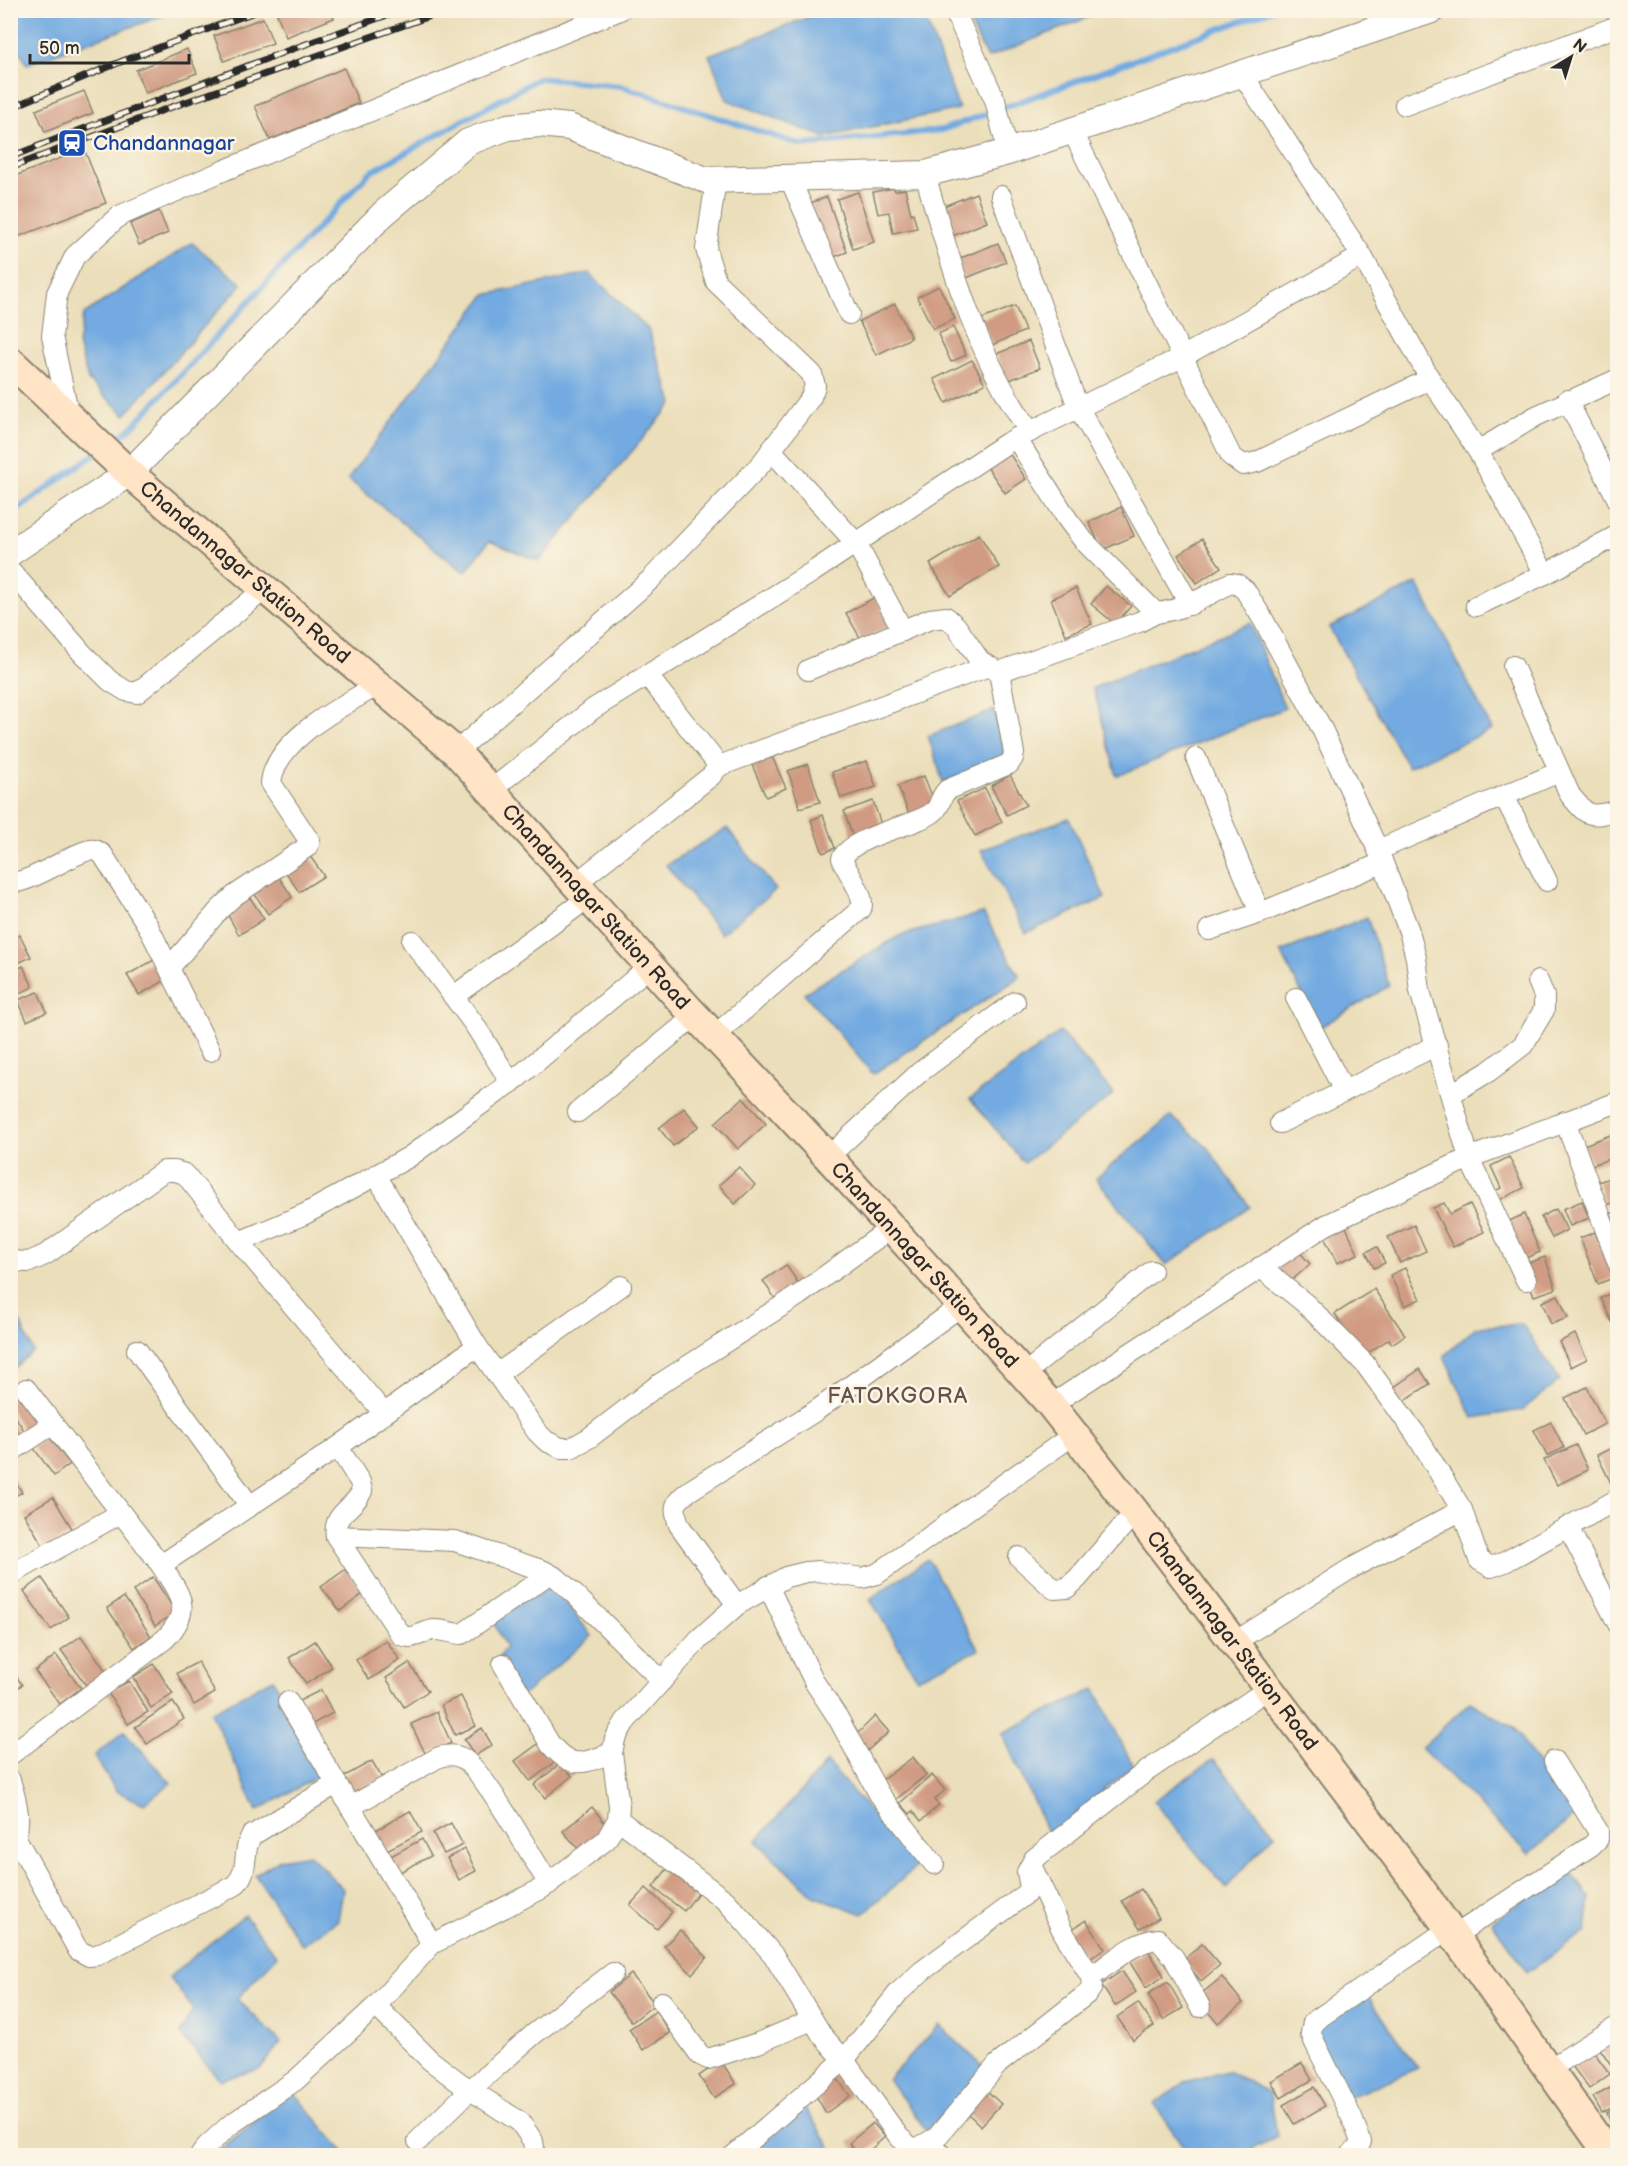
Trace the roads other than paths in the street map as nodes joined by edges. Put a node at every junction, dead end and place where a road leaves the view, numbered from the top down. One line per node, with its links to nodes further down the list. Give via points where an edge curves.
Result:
1 (620, 10): 21 (street, via 119,216 75,256 57,293 52,336)
2 (954, 10): 8 (street, via 995,100)
3 (1432, 10): 5 (street)
4 (1617, 26): 6 (street)
5 (1242, 74): 7 (street); 13 (street)
6 (1405, 105)
7 (1072, 130): 8 (street); 15 (street)
8 (1008, 152): 9 (street)
9 (925, 174): 11 (street); 22 (street, via 962,299)
10 (716, 180): 11 (street); 23 (street, via 706,249 716,282 812,374 815,386 811,398); 25 (street, via 706,180 569,127 508,127 468,142)
11 (790, 180): 14 (street)
12 (1001, 196): 20 (street)
13 (1362, 256): 15 (street); 17 (street)
14 (849, 314)
15 (1182, 357): 17 (street, via 1231,456 1243,465 1257,462); 20 (street)
16 (10, 361): 21 (main road, Chandannagar Station Road)
17 (1430, 379): 24 (street)
18 (1617, 379): 19 (street)
19 (1567, 400): 24 (street); 26 (street)
20 (1078, 407): 22 (street); 33 (street)
21 (70, 419): 25 (main road, Chandannagar Station Road)
22 (1023, 435): 28 (street); 35 (street, via 1083,541)
23 (771, 450): 28 (street); 42 (street, via 650,580)
24 (1478, 452): 31 (street)
25 (113, 458): 29 (street); 32 (main road, Chandannagar Station Road)
26 (1617, 500)
27 (1617, 535): 31 (street)
28 (856, 543): 36 (street); 40 (street)
29 (10, 554)
30 (10, 570): 32 (street, via 110,681 137,693)
31 (1545, 574): 34 (street)
32 (265, 589): 41 (main road, Chandannagar Station Road)
33 (1190, 605): 35 (street); 49 (street, via 1230,583 1245,590 1321,727)
34 (1476, 606)
35 (1156, 613): 38 (street)
36 (903, 631): 38 (street, via 930,619 946,617 980,661); 39 (street)
37 (1513, 666): 45 (street)
38 (994, 669): 44 (street); 63 (street, via 1014,758 1009,764 947,790 939,807 928,816 869,838 845,852 842,858 861,896 861,909)
39 (808, 670)
40 (647, 675): 44 (street); 46 (street, via 593,709)
41 (378, 685): 42 (main road, Chandannagar Station Road); 57 (street, via 309,729 272,772 271,783 310,841 307,847 234,896)
42 (456, 752): 46 (main road, Chandannagar Station Road)
43 (1196, 758): 53 (street)
44 (719, 766): 52 (street)
45 (1559, 772): 47 (street); 48 (street, via 1583,810 1596,816)
46 (491, 790): 52 (main road, Chandannagar Station Road)
47 (1504, 796): 49 (street); 50 (street)
48 (1617, 810)
49 (1380, 857): 53 (street); 64 (street, via 1409,931 1420,991)
50 (1546, 881)
51 (10, 883): 57 (street, via 37,877 95,850 104,855)
52 (582, 891): 56 (main road, Chandannagar Station Road); 59 (street)
53 (1260, 913): 54 (street)
54 (1209, 930)
55 (412, 941): 59 (street)
56 (650, 966): 62 (main road, Chandannagar Station Road); 66 (street)
57 (170, 968): 65 (street)
58 (1538, 981): 68 (street, via 1545,996 1544,1010 1523,1045)
59 (454, 996): 66 (street)
60 (1296, 998): 67 (street)
61 (1015, 1002): 73 (street, via 920,1072)
62 (695, 1016): 63 (main road, Chandannagar Station Road); 70 (street)
63 (714, 1036): 73 (main road, Chandannagar Station Road)
64 (1437, 1046): 67 (street); 68 (street)
65 (210, 1050)
66 (511, 1083): 75 (street, via 409,1157)
67 (1344, 1091): 72 (street)
68 (1451, 1094): 74 (street)
69 (1617, 1102): 71 (street)
70 (578, 1112)
71 (1565, 1121): 74 (street); 79 (street)
72 (1280, 1123)
73 (828, 1157): 76 (main road, Chandannagar Station Road)
74 (1469, 1158): 80 (street, via 1326,1225); 82 (street)
75 (376, 1175): 77 (street, via 305,1214); 85 (street)
76 (891, 1228): 84 (main road, Chandannagar Station Road); 87 (street, via 799,1295 658,1385 571,1448 546,1441)
77 (239, 1242): 78 (street, via 185,1174 164,1171 45,1255 29,1262); 91 (street)
78 (10, 1261)
79 (1617, 1263)
80 (1260, 1267): 90 (street); 98 (street, via 1306,1305 1365,1364 1415,1432)
81 (1152, 1271): 88 (street)
82 (1526, 1280)
83 (621, 1286): 87 (street)
84 (961, 1306): 88 (main road, Chandannagar Station Road); 108 (street, via 817,1410 677,1501 674,1511 679,1525)
85 (477, 1346): 87 (street); 91 (street)
86 (137, 1350): 97 (street)
87 (497, 1374)
88 (1023, 1375): 90 (main road, Chandannagar Station Road)
89 (26, 1389): 92 (street)
90 (1050, 1406): 93 (main road, Chandannagar Station Road)
91 (383, 1412): 94 (street)
92 (53, 1424): 95 (street); 100 (street)
93 (1073, 1435): 99 (main road, Chandannagar Station Road); 107 (street, via 877,1574 862,1578 806,1572)
94 (338, 1447): 97 (street); 102 (street, via 362,1491 339,1518 334,1527)
95 (10, 1452)
96 (1617, 1499): 101 (street)
97 (250, 1506): 104 (street)
98 (1462, 1510): 101 (street, via 1479,1560 1491,1567); 110 (street, via 1350,1569)
99 (1135, 1512): 103 (street, via 1067,1588 1054,1589); 110 (main road, Chandannagar Station Road)
100 (122, 1513): 104 (street); 106 (street)
101 (1568, 1527): 109 (street)
102 (336, 1536): 105 (street, via 455,1541); 105 (street, via 393,1625 406,1638 433,1630 462,1634)
103 (1019, 1557)
104 (161, 1565): 116 (street, via 178,1592 183,1611 177,1626)
105 (549, 1574): 112 (street)
106 (10, 1575)
107 (768, 1586): 108 (street); 123 (street, via 815,1683 879,1794)
108 (737, 1605): 112 (street, via 699,1639)
109 (1617, 1624)
110 (1233, 1643): 113 (main road, Chandannagar Station Road)
111 (503, 1664): 115 (street, via 558,1754 576,1763)
112 (662, 1681): 115 (street, via 626,1722 615,1739)
113 (1268, 1689): 124 (street, via 1144,1773); 126 (main road, Chandannagar Station Road)
114 (288, 1702): 119 (street)
115 (612, 1753): 121 (street)
116 (10, 1755)
117 (1554, 1761): 126 (street, via 1598,1831 1598,1839)
118 (10, 1780): 122 (street, via 18,1807)
119 (336, 1784): 120 (street); 122 (street, via 251,1836 245,1847 245,1871 234,1886 97,1955 89,1956 78,1950)
120 (350, 1807): 125 (street, via 440,1757 463,1758 493,1796); 127 (street)
121 (618, 1820): 125 (street, via 606,1840); 133 (street, via 726,1901 774,1956)
122 (14, 1841)
123 (934, 1864)
124 (1030, 1865): 129 (street, via 1063,1932); 135 (street, via 1030,1888 1026,1894 922,1971)
125 (549, 1884): 127 (street)
126 (1451, 1933): 136 (main road, Chandannagar Station Road); 140 (street, via 1313,2022 1314,2041 1360,2142)
127 (432, 1944): 131 (street)
128 (613, 1973): 137 (street)
129 (1091, 1977): 132 (street, via 1137,1945 1158,1939 1174,1958); 139 (street, via 1088,1993 999,2064 937,2137)
130 (662, 2002): 133 (street, via 700,2055 708,2059)
131 (376, 2006): 137 (street, via 430,2060); 141 (street, via 296,2080 230,2125)
132 (1200, 2007)
133 (812, 2020): 135 (street)
134 (1617, 2026): 136 (street)
135 (844, 2060): 139 (street, via 899,2137 914,2150); 143 (street)
136 (1549, 2070): 144 (main road, Chandannagar Station Road)
137 (470, 2090): 138 (street); 142 (street, via 520,2122 534,2141)
138 (418, 2140)
139 (936, 2149)
140 (1356, 2153)
141 (200, 2156)
142 (535, 2156)
143 (733, 2156)
144 (1610, 2156)

